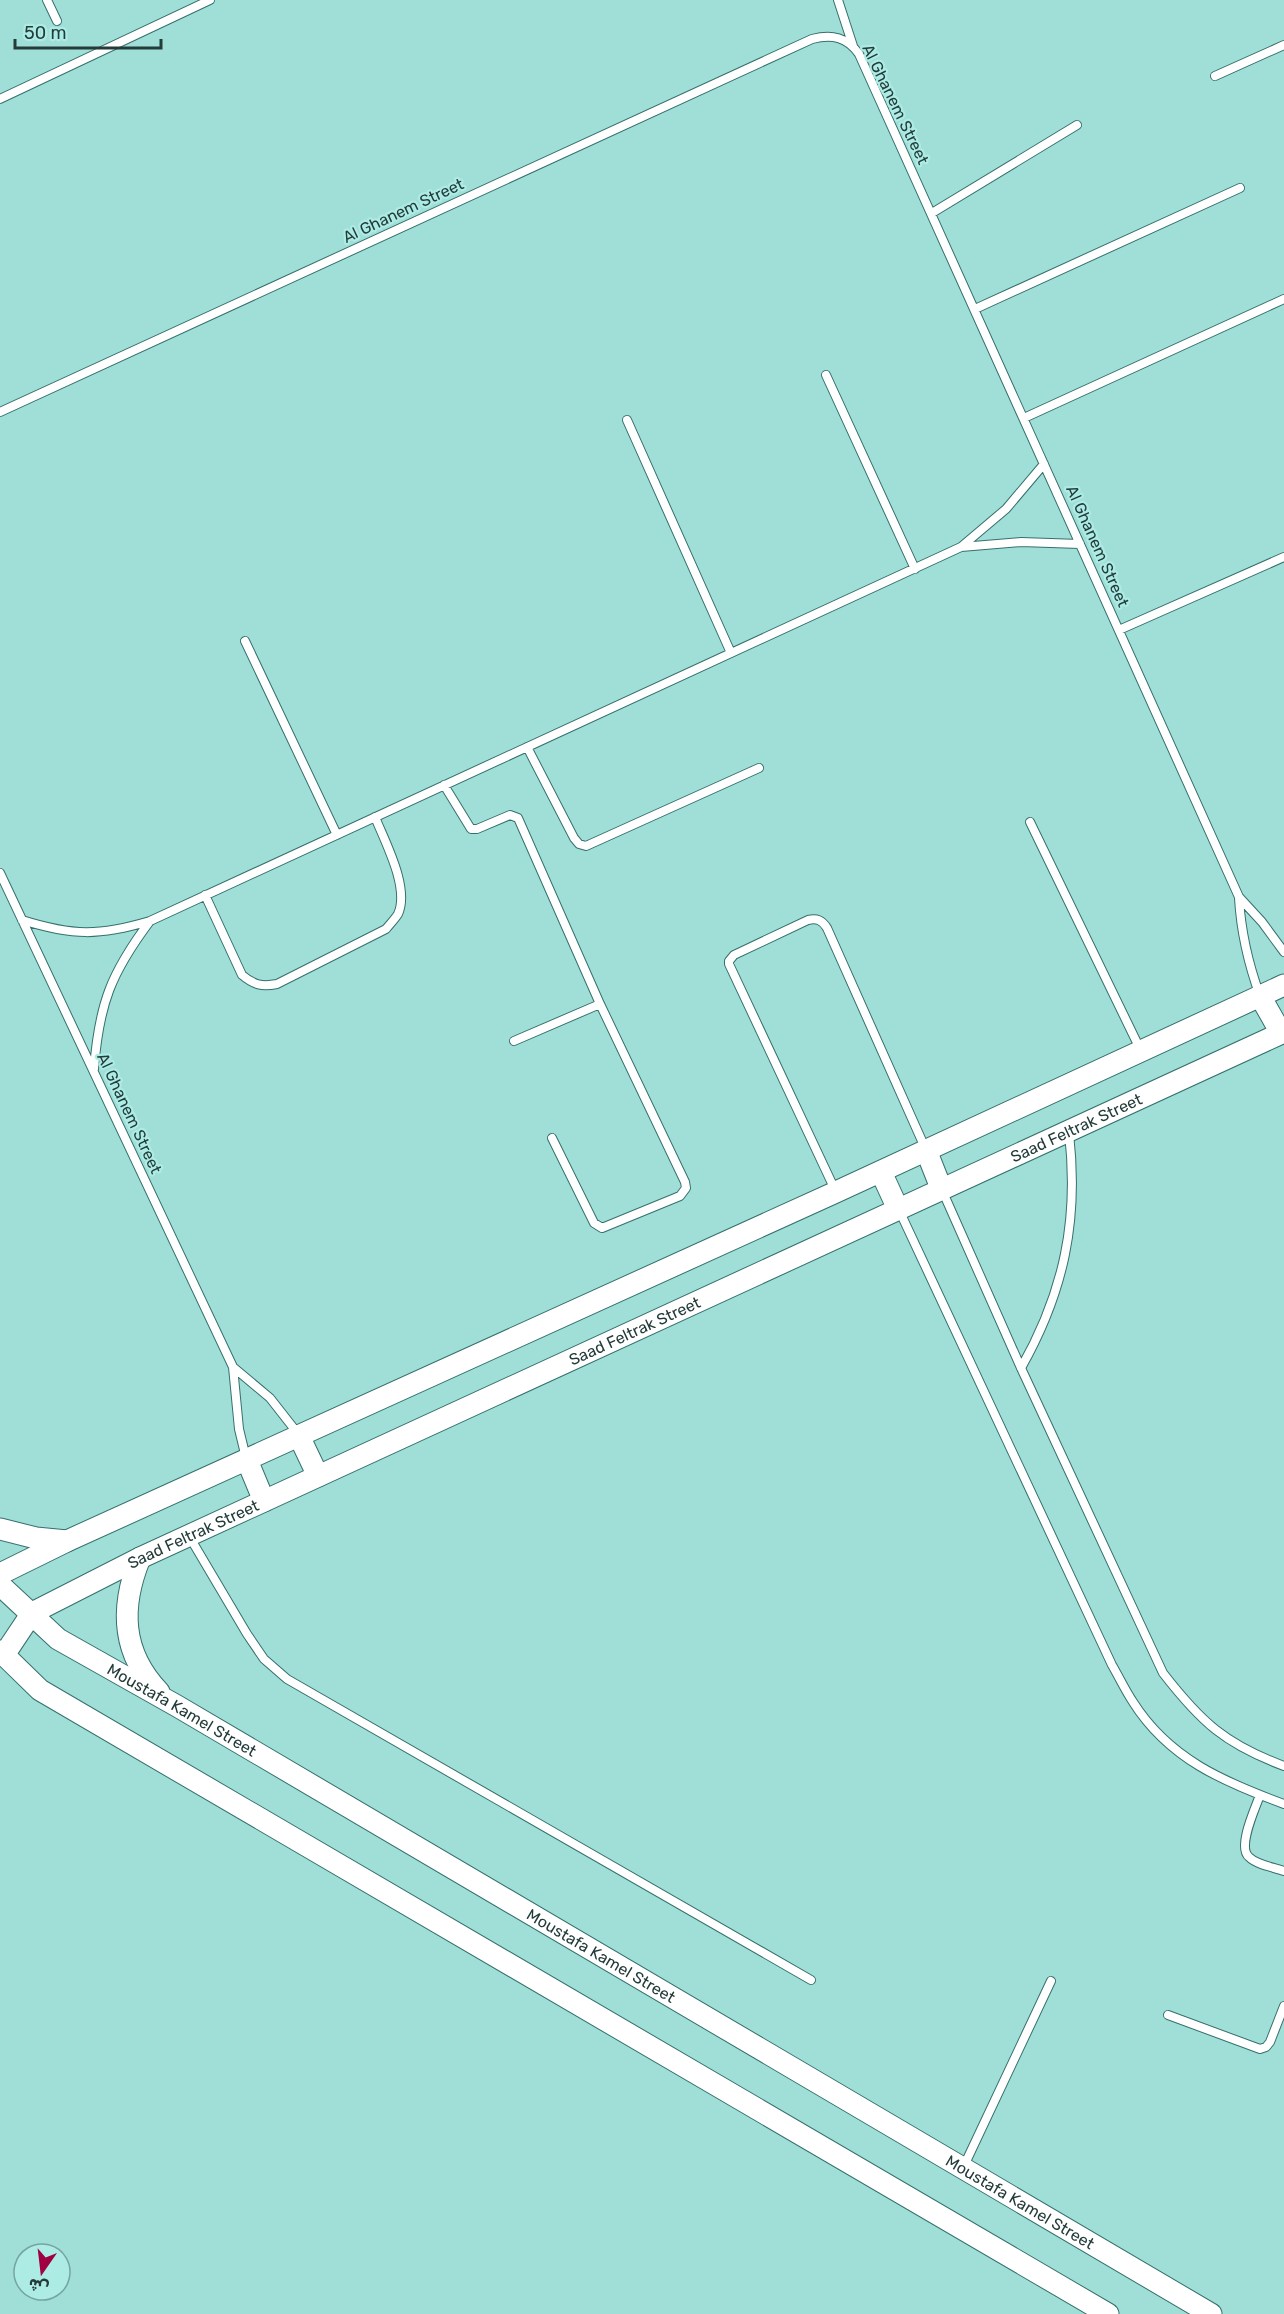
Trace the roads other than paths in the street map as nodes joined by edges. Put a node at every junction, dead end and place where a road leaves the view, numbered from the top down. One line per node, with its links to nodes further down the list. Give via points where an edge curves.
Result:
1 (47, 0): 4 (lane)
2 (210, 0): 8 (lane)
3 (838, 0): 6 (lane)
4 (57, 21)
5 (1284, 45): 7 (lane)
6 (854, 46): 11 (lane, Al Ghanem Street); 15 (lane, Al Ghanem Street, via 841,38 812,39)
7 (1215, 76)
8 (0, 99)
9 (1077, 125): 11 (lane)
10 (1240, 188): 13 (lane)
11 (932, 213): 13 (lane, Al Ghanem Street)
12 (1284, 299): 16 (lane)
13 (975, 309): 16 (lane, Al Ghanem Street)
14 (826, 375): 22 (lane)
15 (0, 411)
16 (1024, 418): 18 (lane, Al Ghanem Street)
17 (627, 420): 25 (lane)
18 (1044, 464): 19 (lane, Al Ghanem Street); 20 (lane, via 1006,509)
19 (1080, 544): 20 (lane, via 1021,542); 23 (lane, Al Ghanem Street)
20 (961, 548): 22 (lane)
21 (1284, 557): 23 (lane)
22 (915, 568): 25 (lane)
23 (1119, 630): 34 (lane, Al Ghanem Street)
24 (245, 641): 31 (lane)
25 (731, 653): 26 (lane)
26 (527, 747): 27 (lane, via 574,838 586,846); 28 (lane)
27 (759, 768)
28 (444, 785): 29 (lane); 40 (lane, via 471,829 510,815 518,818)
29 (375, 817): 31 (lane); 33 (lane, via 400,884 398,913 386,929 277,984 252,983 242,975)
30 (1030, 822): 43 (lane)
31 (337, 835): 33 (lane)
32 (0, 873): 35 (lane, Al Ghanem Street)
33 (205, 895): 36 (lane)
34 (1239, 897): 37 (lane, Al Ghanem Street); 39 (lane, Al Ghanem Street, via 1241,931)
35 (22, 920): 36 (lane, via 53,930 86,933); 44 (lane, Al Ghanem Street)
36 (150, 921): 44 (lane, via 125,954 107,991 97,1030)
37 (1284, 952)
38 (1284, 985): 39 (street)
39 (1260, 996): 41 (street); 43 (street)
40 (600, 1004): 42 (lane); 46 (lane, via 686,1188 680,1196 602,1228 594,1223)
41 (1283, 1032): 45 (street, Saad Feltrak Street)
42 (514, 1041)
43 (1141, 1051): 47 (street)
44 (93, 1071): 52 (lane, Al Ghanem Street)
45 (1069, 1130): 49 (street, Saad Feltrak Street); 53 (lane, via 1073,1192 1066,1253 1049,1313)
46 (552, 1138)
47 (926, 1150): 48 (street); 49 (street); 50 (lane, via 823,921 816,918 787,930 734,955 729,964)
48 (881, 1172): 50 (street); 51 (street)
49 (941, 1188): 51 (street, Saad Feltrak Street); 53 (lane)
50 (836, 1192): 54 (street)
51 (898, 1209): 56 (street, Saad Feltrak Street); 68 (lane, via 1133,1703 1161,1737 1195,1764 1233,1786)
52 (233, 1367): 54 (lane, Al Ghanem Street, via 270,1398); 55 (lane, Al Ghanem Street, via 238,1429)
53 (1021, 1368): 67 (lane, via 1163,1673 1190,1707 1222,1737)
54 (299, 1436): 55 (street); 56 (street)
55 (247, 1460): 57 (street); 60 (street)
56 (318, 1476): 57 (street, Saad Feltrak Street)
57 (264, 1501): 59 (street, Saad Feltrak Street)
58 (0, 1529): 60 (street)
59 (189, 1536): 61 (street, Saad Feltrak Street); 71 (lane, via 253,1643 287,1679)
60 (68, 1541): 62 (street)
61 (140, 1558): 64 (street, Saad Feltrak Street); 66 (street, via 127,1600 128,1635 149,1682)
62 (0, 1574)
63 (0, 1585): 64 (street, Moustafa Kamel Street)
64 (32, 1613): 65 (street, Saad Feltrak Street); 66 (street, Moustafa Kamel Street, via 58,1639)
65 (2, 1653): 76 (street, via 48,1695)
66 (168, 1701): 75 (street, Moustafa Kamel Street)
67 (1284, 1766)
68 (1260, 1795): 69 (lane); 70 (lane, via 1244,1847 1254,1861)
69 (1284, 1804)
70 (1284, 1871)
71 (811, 1980)
72 (1051, 1981): 75 (lane)
73 (1284, 2006): 74 (lane, via 1270,2042 1260,2049)
74 (1168, 2015)
75 (963, 2168): 77 (street, Moustafa Kamel Street)
76 (1108, 2314)
77 (1211, 2314)

